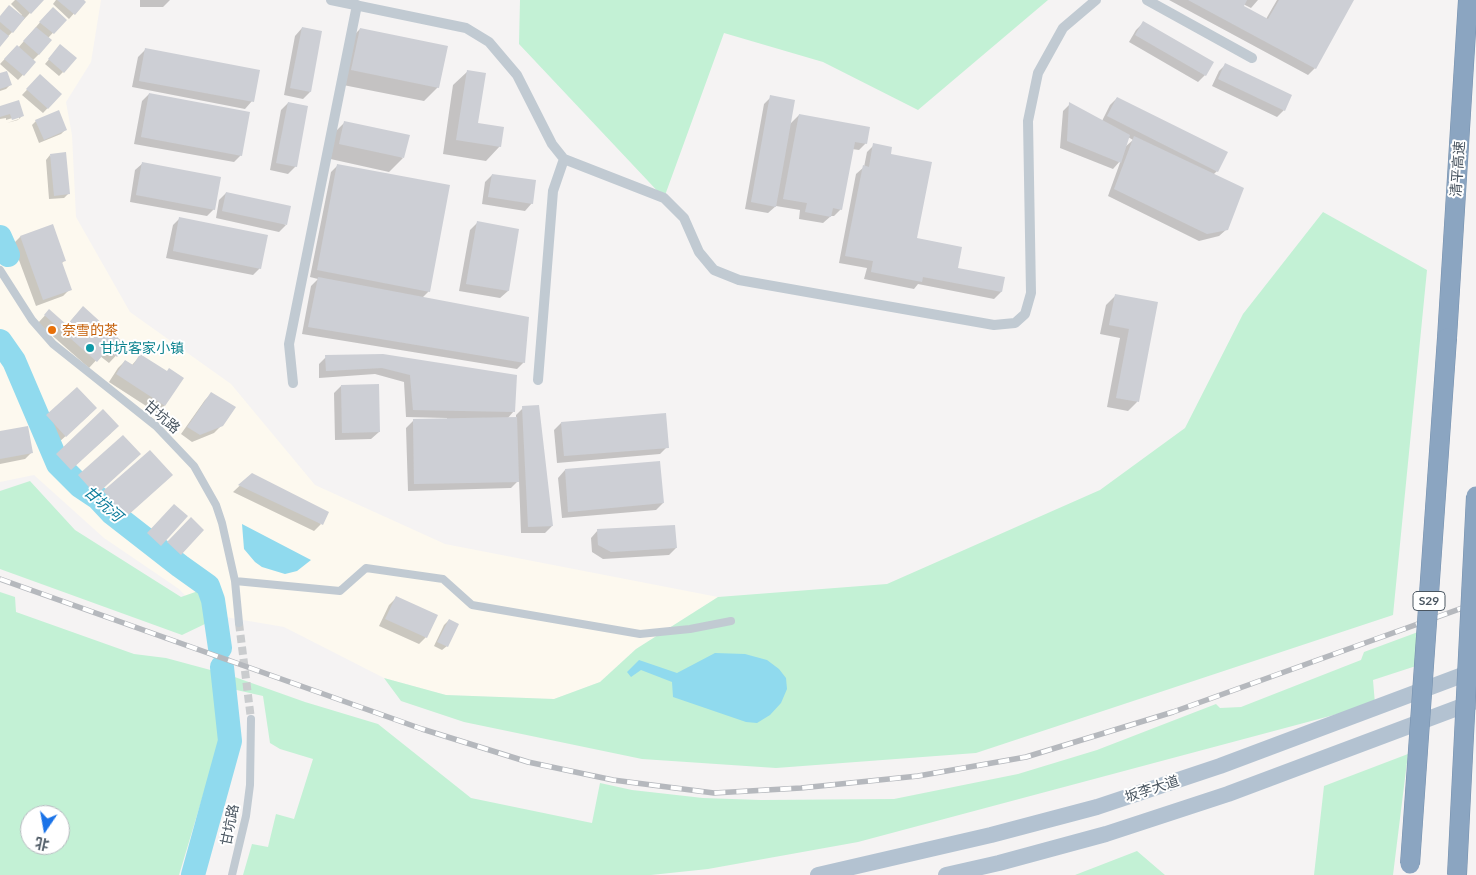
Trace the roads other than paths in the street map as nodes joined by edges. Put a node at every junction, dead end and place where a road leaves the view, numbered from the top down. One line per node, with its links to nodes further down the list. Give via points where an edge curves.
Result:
1 (331, 0): 5 (street)
2 (1096, 0): 7 (street, via 1063,28 1038,73 1028,121 1031,293 1025,314 1014,323 994,325 739,280 714,270 699,252 684,218 664,198)
3 (1147, 0): 6 (street)
4 (1468, 0): 18 (highway, 清平高速 / S29, bridge)
5 (357, 5): 7 (street, via 466,28 489,42 517,74 552,144); 10 (street, via 289,344)
6 (1252, 58)
7 (564, 159): 9 (street, via 552,191)
8 (0, 270): 12 (street, 甘坑路, via 32,320 53,344 156,426 194,466 216,504)
9 (538, 380)
10 (293, 383)
11 (1476, 496): 22 (highway, bridge)
12 (235, 581): 13 (street, via 340,591 366,568 443,579 472,606 640,634); 14 (street, 甘坑路)
13 (731, 621)
14 (239, 623)
15 (1476, 670): 20 (main road, 坂李大道, via 1220,766 1098,807)
16 (1476, 701): 21 (main road, 坂李大道, via 1228,794 1116,831)
17 (251, 719): 19 (street, 甘坑路, via 250,785)
18 (1410, 870)
19 (232, 875)
20 (818, 875)
21 (946, 875)
22 (1457, 875)

